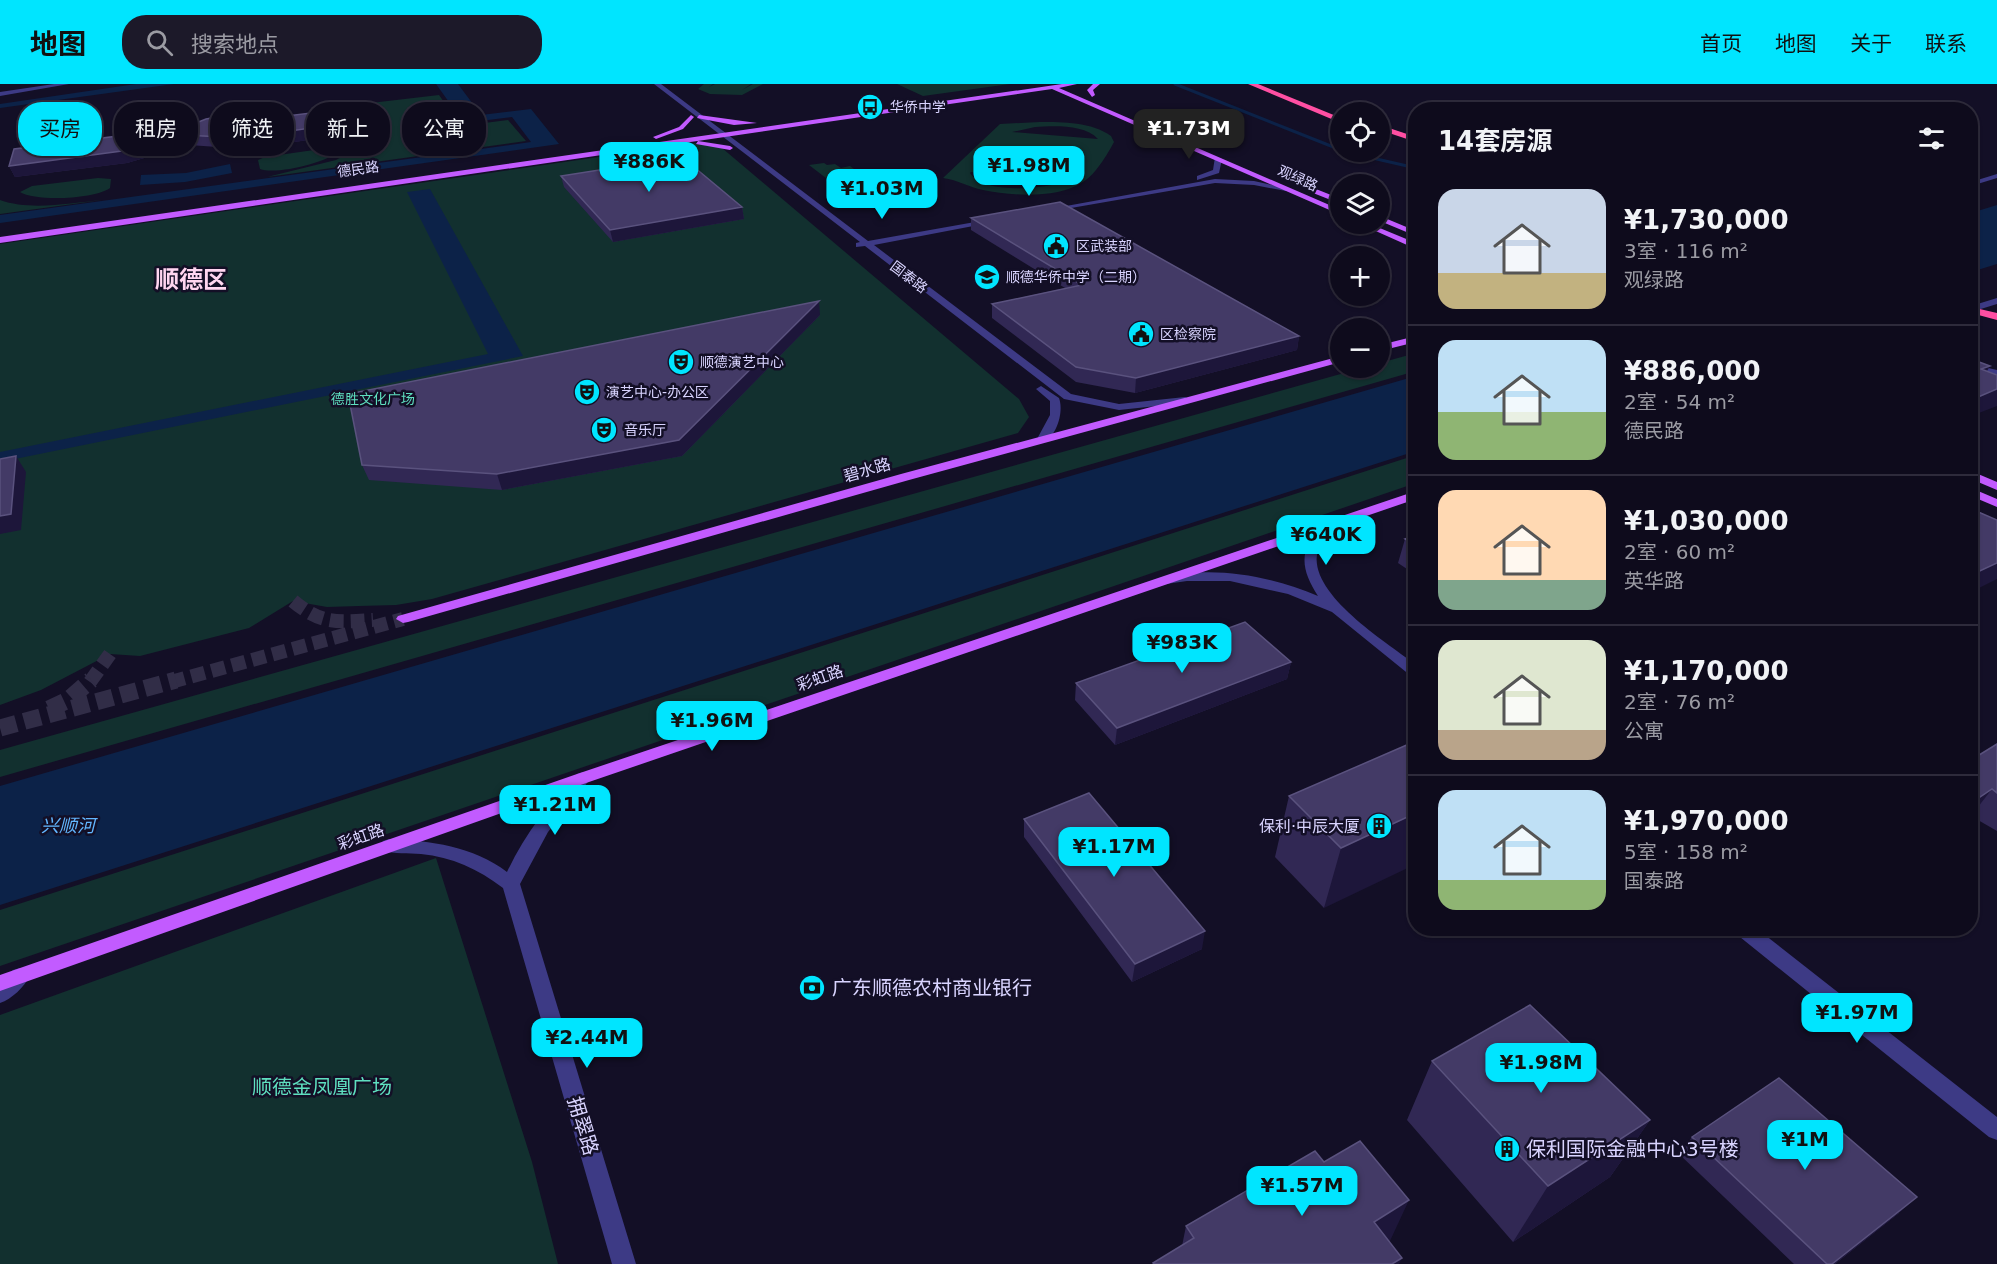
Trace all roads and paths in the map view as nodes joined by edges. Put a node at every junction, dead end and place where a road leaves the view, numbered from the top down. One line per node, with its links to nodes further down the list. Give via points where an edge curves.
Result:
1 (40, 84): 12 (street)
2 (66, 84): 12 (street)
3 (651, 84): 18 (street, 国泰路)
4 (657, 84): 18 (street, 国泰路)
5 (1040, 84): 11 (main road)
6 (1070, 84): 10 (main road); 13 (main road)
7 (1097, 84): 13 (main road, via 1090,90)
8 (1252, 84): 17 (highway)
9 (1272, 84): 16 (highway)
10 (1049, 86): 11 (main road); 14 (main road, 观绿路)
11 (1013, 88): 14 (main road); 19 (main road)
12 (0, 92)
13 (1092, 95): 15 (main road)
14 (1076, 97): 28 (main road, 观绿路)
15 (1102, 99)
16 (1330, 108)
17 (1330, 116)
18 (695, 117): 19 (main road); 21 (street, 国泰路); 23 (main road, via 681,128)
19 (770, 125): 21 (main road); 27 (main road)
20 (1390, 132): 22 (highway)
21 (715, 133): 23 (main road, 德民路); 25 (main road); 27 (street, 国泰路)
22 (1408, 138)
23 (652, 139): 39 (main road, 德民路)
24 (1390, 140): 26 (highway)
25 (662, 143): 27 (main road); 42 (main road)
26 (1408, 146)
27 (735, 147): 37 (street, 国泰路); 44 (street, 国泰路, via 852,245)
28 (1218, 159): 32 (main road, 观绿路); 32 (street, via 1216,171 1204,177 1039,210 1215,181)
29 (1997, 176): 30 (street)
30 (1978, 182)
31 (1298, 183): 33 (main road, 观绿路)
32 (1286, 189): 34 (main road, 观绿路)
33 (1330, 197)
34 (1330, 208)
35 (999, 218): 40 (street)
36 (1390, 223): 38 (main road)
37 (846, 228): 40 (street); 44 (street, 国泰路)
38 (1408, 231)
39 (0, 232)
40 (919, 233): 44 (street); 45 (street, via 891,247)
41 (1388, 234): 43 (main road)
42 (0, 240)
43 (1408, 243)
44 (864, 246): 45 (street, 国泰路)
45 (886, 260): 57 (street, 国泰路, via 1068,397 1119,407)
46 (1978, 299): 47 (highway)
47 (1997, 303): 48 (street)
48 (1978, 307)
49 (1978, 311): 50 (highway)
50 (1997, 316)
51 (1408, 341): 52 (main road)
52 (1390, 346)
53 (1330, 362): 57 (main road, 碧水路)
54 (1978, 369): 55 (street)
55 (1997, 373)
56 (1036, 386): 58 (street, via 1055,400 1056,415)
57 (1185, 400): 58 (main road, 碧水路)
58 (1043, 439): 67 (main road, 碧水路)
59 (1978, 478): 60 (main road)
60 (1997, 486)
61 (1978, 495): 63 (main road)
62 (1408, 498): 64 (main road, 彩虹路)
63 (1997, 503)
64 (1340, 520): 65 (main road, 彩虹路); 66 (street, via 1318,537 1310,560 1316,586)
65 (1152, 583): 66 (street, via 1198,577 1248,580 1296,592); 69 (main road, 彩虹路)
66 (1339, 612): 68 (street)
67 (403, 618)
68 (1408, 667)
69 (583, 778): 70 (main road, 彩虹路); 71 (street, via 532,838)
70 (388, 846): 71 (street, via 418,846 471,858); 73 (main road, 彩虹路)
71 (512, 884): 77 (street, 拥翠路)
72 (1752, 936): 76 (street)
73 (20, 976): 74 (main road, 彩虹路); 75 (street)
74 (0, 983)
75 (0, 995)
76 (1997, 1130)
77 (624, 1264)

